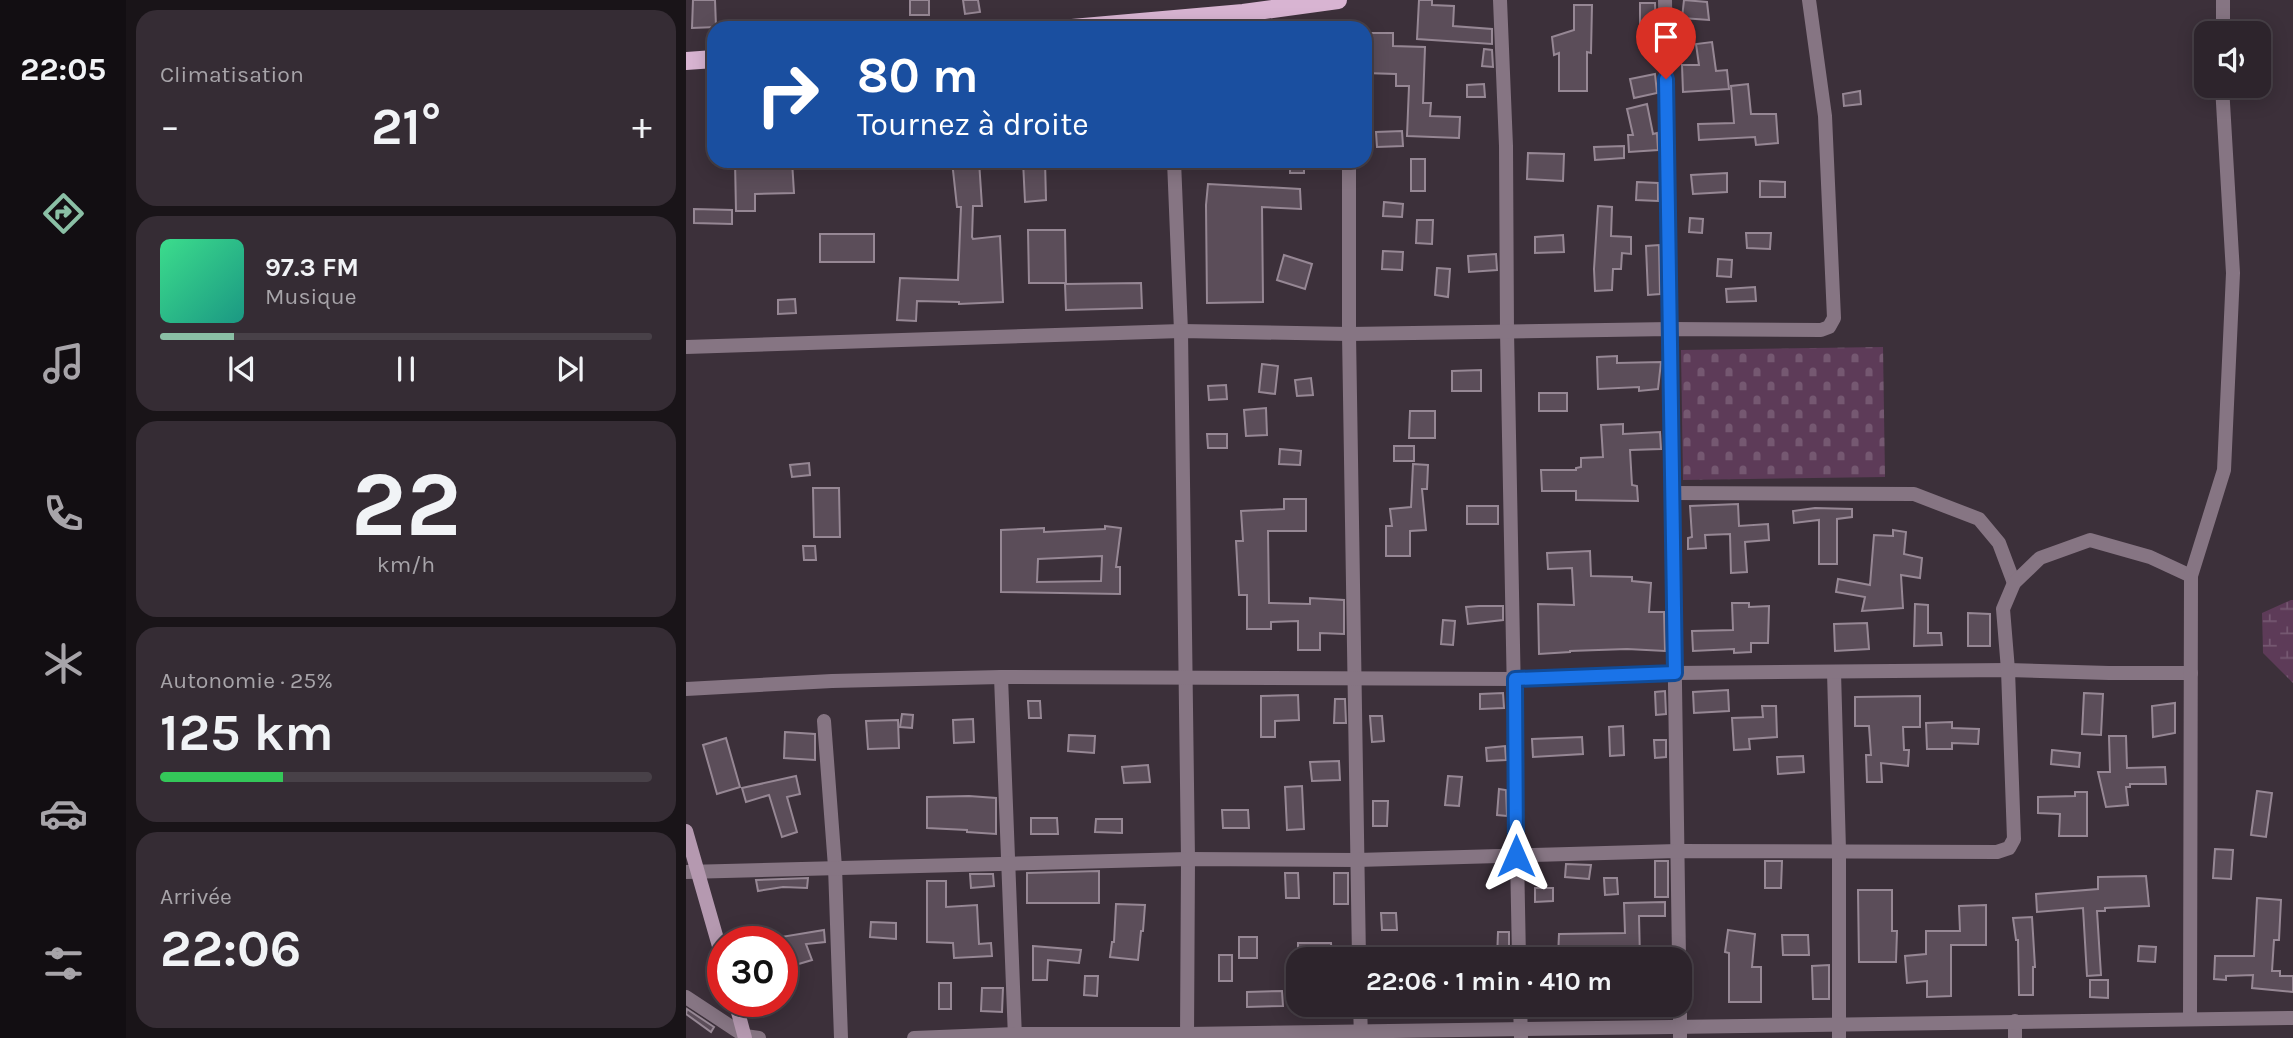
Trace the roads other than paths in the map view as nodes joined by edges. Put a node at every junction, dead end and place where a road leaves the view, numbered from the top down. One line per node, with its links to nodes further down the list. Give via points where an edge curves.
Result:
1 (1338, 0): 6 (main road)
2 (1500, 0): 15 (street)
3 (1665, 0): 13 (street)
4 (1809, 0): 13 (street, via 1825,116 1834,318 1821,330)
5 (2223, 0): 7 (street)
6 (1192, 21)
7 (2222, 21)
8 (707, 60): 9 (main road)
9 (686, 61)
10 (2223, 98): 19 (street, via 2233,273 2224,470)
11 (1174, 168): 14 (street)
12 (1349, 168): 16 (street)
13 (1671, 329): 15 (street); 18 (street)
14 (1181, 331): 16 (street); 17 (street); 26 (street)
15 (1507, 331): 16 (street); 28 (street)
16 (1349, 334): 27 (street)
17 (686, 346)
18 (1672, 493): 20 (street, via 1914,494 1979,519 1999,543); 23 (street)
19 (2191, 576): 20 (street, via 2150,557 2090,540 2040,558); 24 (street)
20 (2014, 583): 21 (street, via 2003,609)
21 (2008, 670): 22 (street); 24 (street); 32 (street, via 2014,839 2009,848 1997,852)
22 (1834, 672): 23 (street); 32 (street)
23 (1675, 673): 28 (street); 33 (street)
24 (2191, 673): 47 (street)
25 (1001, 677): 26 (street); 29 (street); 37 (street)
26 (1184, 677): 27 (street); 35 (street)
27 (1356, 679): 28 (street); 36 (street)
28 (1515, 679): 34 (street)
29 (686, 689)
30 (824, 721): 38 (street)
31 (686, 831): 39 (street)
32 (1839, 850): 33 (street); 50 (street)
33 (1677, 851): 34 (street); 43 (street)
34 (1516, 856): 36 (street); 42 (street)
35 (1188, 859): 36 (street); 37 (street); 55 (street)
36 (1357, 860): 41 (street)
37 (1009, 862): 38 (street); 54 (street)
38 (835, 867): 39 (street); 57 (street)
39 (692, 871): 40 (street)
40 (711, 926)
41 (1359, 947)
42 (1519, 947)
43 (1679, 947)
44 (686, 997): 49 (street)
45 (742, 1017): 56 (street)
46 (2293, 1018): 47 (street)
47 (2190, 1019): 48 (street)
48 (2014, 1021): 50 (street); 59 (street)
49 (727, 1032): 56 (street)
50 (1839, 1032): 51 (street)
51 (1680, 1033): 53 (street)
52 (1361, 1034): 53 (street); 55 (street)
53 (1521, 1034)
54 (1015, 1036): 55 (street); 58 (street)
55 (1186, 1036)
56 (750, 1037)
57 (841, 1038)
58 (914, 1038)
59 (2015, 1038)

